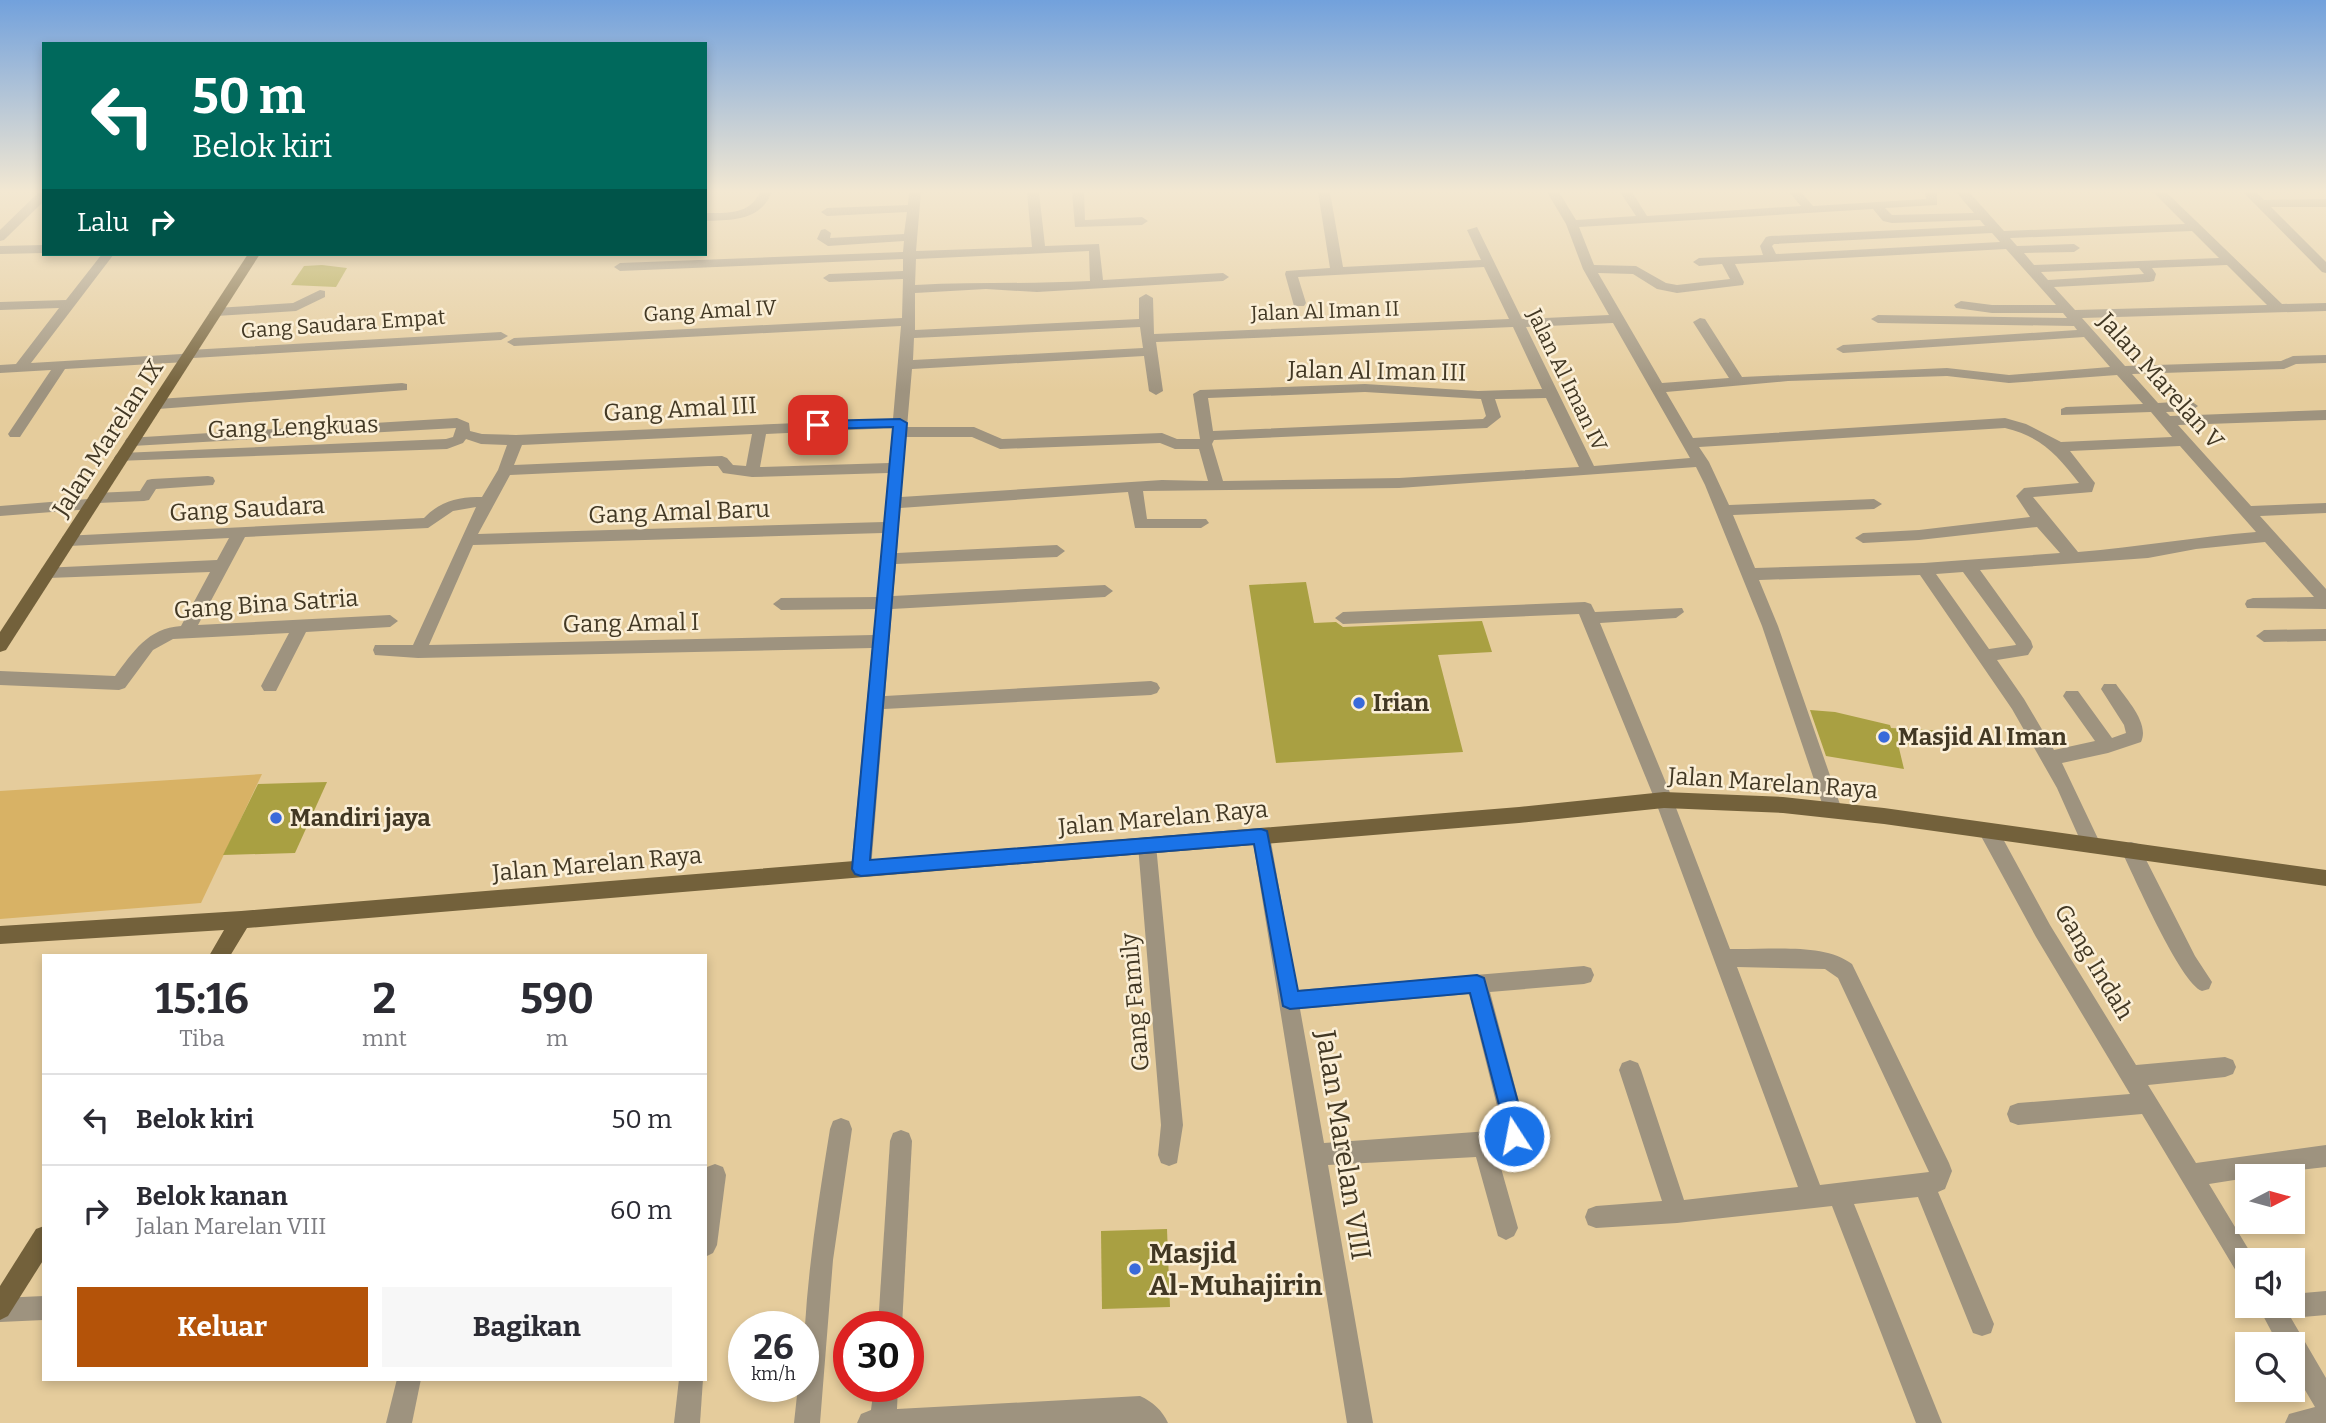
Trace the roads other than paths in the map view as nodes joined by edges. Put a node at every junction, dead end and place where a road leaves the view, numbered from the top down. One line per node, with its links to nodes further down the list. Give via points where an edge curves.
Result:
1 (105, 258): 29 (street)
2 (251, 258): 34 (main road, Jalan Marelan IX)
3 (798, 258): 17 (street)
4 (910, 258): 23 (street)
5 (1096, 258): 25 (street)
6 (1335, 258): 20 (street)
7 (1486, 258): 15 (street, Jalan Al Iman IV)
8 (1585, 258): 18 (street)
9 (1765, 258): 12 (street)
10 (2021, 258): 19 (street, Jalan Marelan V)
11 (2225, 258): 13 (street)
12 (1727, 261): 14 (street); 18 (street, via 1738,282 1703,288 1666,287 1636,270)
13 (2228, 261): 16 (street); 33 (street)
14 (1699, 262)
15 (1488, 263): 20 (street); 41 (street, Jalan Al Iman IV)
16 (2143, 265): 19 (street); 24 (street, via 2149,278)
17 (620, 267)
18 (1589, 269): 35 (street)
19 (2030, 269): 24 (street, Jalan Marelan V)
20 (1337, 271): 28 (street, via 1291,274)
21 (1223, 277): 25 (street)
22 (829, 278): 23 (street)
23 (909, 282): 25 (street, via 1037,288); 42 (street)
24 (2044, 284): 38 (street, Jalan Marelan V)
25 (1097, 285)
26 (320, 294): 34 (street, via 296,307)
27 (1146, 298): 40 (street)
28 (1298, 303)
29 (69, 304): 31 (street); 50 (street)
30 (1961, 304): 38 (street)
31 (0, 306)
32 (2326, 307): 33 (street)
33 (2278, 308): 38 (street)
34 (216, 312): 46 (main road, Jalan Marelan IX)
35 (1617, 319): 41 (street, Jalan Al Iman II); 55 (street)
36 (1878, 319): 38 (street)
37 (2181, 320): 38 (street)
38 (2077, 321): 45 (street); 52 (street, Jalan Marelan V)
39 (1700, 322): 53 (street)
40 (1146, 324): 42 (street, Gang Amal IV); 44 (street)
41 (1516, 324): 44 (street, Jalan Al Iman II); 57 (street, Jalan Al Iman IV)
42 (909, 328): 43 (street, Gang Amal IV); 49 (street)
43 (507, 339): 46 (street, Gang Saudara Empat)
44 (1149, 345): 49 (street, Jalan Al Iman II); 56 (street)
45 (1843, 349)
46 (187, 356): 48 (street, Gang Saudara Empat); 59 (main road, Jalan Marelan IX)
47 (2326, 359): 52 (street, via 2293,360 2284,365)
48 (62, 364): 50 (street, Gang Saudara Empat); 68 (street)
49 (906, 365): 66 (street)
50 (20, 368): 51 (street, Gang Saudara Empat)
51 (0, 369)
52 (2120, 370): 53 (street, via 2010,379 1947,372); 61 (street, Jalan Marelan V)
53 (1737, 380): 55 (street)
54 (402, 387): 59 (street)
55 (1657, 388): 73 (street)
56 (1156, 391)
57 (1552, 393): 58 (street, Jalan Al Iman III); 80 (street, Jalan Al Iman IV)
58 (1487, 395): 70 (street, Gang Amal III, via 1494,417 1487,424); 70 (street, Jalan Al Iman III, via 1365,388 1200,394)
59 (158, 404): 71 (main road, Jalan Marelan IX)
60 (2191, 406): 61 (street)
61 (2155, 408): 62 (street); 64 (street, Jalan Marelan V)
62 (2066, 412)
63 (2326, 415): 64 (street)
64 (2166, 421): 72 (street, Jalan Marelan V)
65 (760, 428): 66 (street, Gang Amal III); 69 (street, Gang Amal III); 79 (street)
66 (900, 428): 70 (street, Gang Amal III, via 974,432 1000,444); 77 (street)
67 (462, 433): 69 (street, Gang Amal III, via 481,439); 71 (street, Gang Amal III, via 464,426 457,424); 75 (street, Gang Lengkuas, via 452,444)
68 (15, 434)
69 (516, 440): 78 (street)
70 (1207, 440): 82 (street)
71 (132, 441): 75 (main road, Jalan Marelan IX)
72 (2184, 441): 74 (street); 91 (street, Jalan Marelan V)
73 (1690, 443): 74 (street, via 2005,423 2021,426); 76 (street)
74 (2059, 447): 92 (street, via 2088,486 2027,492 2026,501)
75 (121, 458): 84 (main road, Jalan Marelan IX)
76 (1702, 462): 80 (street); 89 (street)
77 (897, 468): 79 (street); 86 (street)
78 (505, 470): 79 (street, via 720,461 728,469); 85 (street)
79 (752, 472)
80 (1589, 472): 82 (street, via 1301,488)
81 (208, 481): 84 (street, via 152,484 144,496)
82 (1217, 486): 83 (street)
83 (1135, 487): 86 (street); 93 (street, via 1140,524)
84 (93, 501): 90 (street); 98 (main road, Jalan Marelan IX)
85 (488, 503): 95 (street, Gang Saudara, via 460,502 428,523); 99 (street)
86 (894, 503): 94 (street)
87 (1874, 504): 89 (street)
88 (2326, 508): 91 (street)
89 (1724, 510): 107 (street)
90 (0, 511)
91 (2247, 511): 96 (street, Jalan Marelan V)
92 (2040, 520): 97 (street); 101 (street)
93 (1201, 523)
94 (892, 527): 99 (street, Gang Amal Baru); 102 (street)
95 (240, 532): 98 (street, Gang Saudara); 104 (street)
96 (2269, 536): 101 (street); 109 (street, Jalan Marelan V)
97 (1864, 538)
98 (69, 540): 106 (main road, Jalan Marelan IX)
99 (468, 540): 127 (street)
100 (1057, 551): 102 (street)
101 (2074, 558): 103 (street)
102 (888, 559): 112 (street)
103 (1967, 565): 105 (street); 128 (street, via 2025,647)
104 (222, 566): 106 (street); 121 (street)
105 (1924, 569): 107 (street); 128 (street)
106 (48, 572): 120 (main road, Jalan Marelan IX)
107 (1751, 574): 138 (street)
108 (2326, 576): 109 (street)
109 (2305, 577): 111 (street, Jalan Marelan V)
110 (1105, 591): 112 (street)
111 (2326, 601): 114 (street)
112 (884, 603): 113 (street); 124 (street)
113 (781, 604)
114 (2253, 604)
115 (1676, 612): 117 (street)
116 (1343, 618): 117 (street, via 1585,608)
117 (1590, 618): 137 (street)
118 (390, 621): 119 (street, Gang Bina Satria)
119 (301, 625): 121 (street, Gang Bina Satria); 130 (street)
120 (5, 632): 125 (main road, Jalan Marelan IX)
121 (186, 632): 129 (street, Gang Bina Satria, via 155,640 119,683)
122 (2326, 635): 123 (street)
123 (2264, 636)
124 (881, 641): 127 (street, Gang Amal I); 134 (street)
125 (0, 646)
126 (381, 650): 127 (street, Gang Amal I)
127 (418, 652)
128 (1985, 656): 136 (street)
129 (0, 678)
130 (270, 686)
131 (1151, 688): 134 (street)
132 (2110, 689): 135 (street, via 2136,731 2135,737)
133 (2072, 696): 135 (street)
134 (874, 703): 144 (street)
135 (2108, 746): 136 (street)
136 (2049, 758): 142 (street)
137 (1664, 800): 138 (main road, Jalan Marelan Raya); 140 (main road, Jalan Marelan Raya); 149 (street)
138 (1833, 810): 139 (main road, Jalan Marelan Raya)
139 (1989, 832): 142 (main road, Jalan Marelan Raya); 156 (street, Gang Indah)
140 (1261, 836): 141 (main road, Jalan Marelan Raya); 153 (street, Jalan Marelan VIII)
141 (1147, 845): 144 (main road, Jalan Marelan Raya); 163 (street, Gang Family, via 1172,1125)
142 (2092, 845): 143 (main road, Jalan Marelan Raya)
143 (2131, 850): 145 (main road, Jalan Marelan Raya); 151 (street)
144 (861, 869): 146 (main road, Jalan Marelan Raya)
145 (2326, 878)
146 (241, 920): 147 (main road, Jalan Marelan Raya); 148 (main road)
147 (0, 935)
148 (220, 954)
149 (1722, 958): 167 (street, via 1825,960 1845,971 1939,1164 1942,1176); 169 (street)
150 (1584, 975): 152 (street)
151 (2202, 982)
152 (1477, 984): 153 (street); 161 (street, via 1515,1132 1512,1140)
153 (1290, 1000): 162 (street, Jalan Marelan VIII)
154 (2225, 1067): 156 (street)
155 (1630, 1070): 170 (street)
156 (2132, 1076): 157 (street, Gang Indah)
157 (2151, 1111): 158 (street); 166 (street, Gang Indah)
158 (2018, 1114)
159 (841, 1129): 192 (street, via 821,1259)
160 (901, 1141): 180 (street)
161 (1484, 1145): 162 (street); 172 (street)
162 (1314, 1154): 193 (street, Jalan Marelan VIII)
163 (1169, 1155)
164 (2326, 1156): 166 (street)
165 (715, 1175): 173 (street)
166 (2190, 1175): 175 (street, Gang Indah)
167 (1924, 1185): 168 (street); 181 (street)
168 (1839, 1195): 169 (street); 194 (street)
169 (1812, 1197): 170 (street)
170 (1677, 1212): 171 (street)
171 (1595, 1217)
172 (1506, 1228)
173 (707, 1231)
174 (42, 1240): 179 (main road)
175 (2235, 1248)
176 (2326, 1303): 177 (street)
177 (2305, 1305)
178 (42, 1308): 179 (street)
179 (0, 1309)
180 (891, 1311)
181 (1982, 1324)
182 (2305, 1366): 186 (street)
183 (409, 1381): 190 (street)
184 (691, 1381): 191 (street)
185 (882, 1402): 189 (street)
186 (2326, 1402)
187 (1148, 1416): 189 (street)
188 (2326, 1418): 195 (street)
189 (876, 1422)
190 (399, 1423)
191 (687, 1423)
192 (807, 1423)
193 (1360, 1423)
194 (1929, 1423)
195 (2298, 1423)

